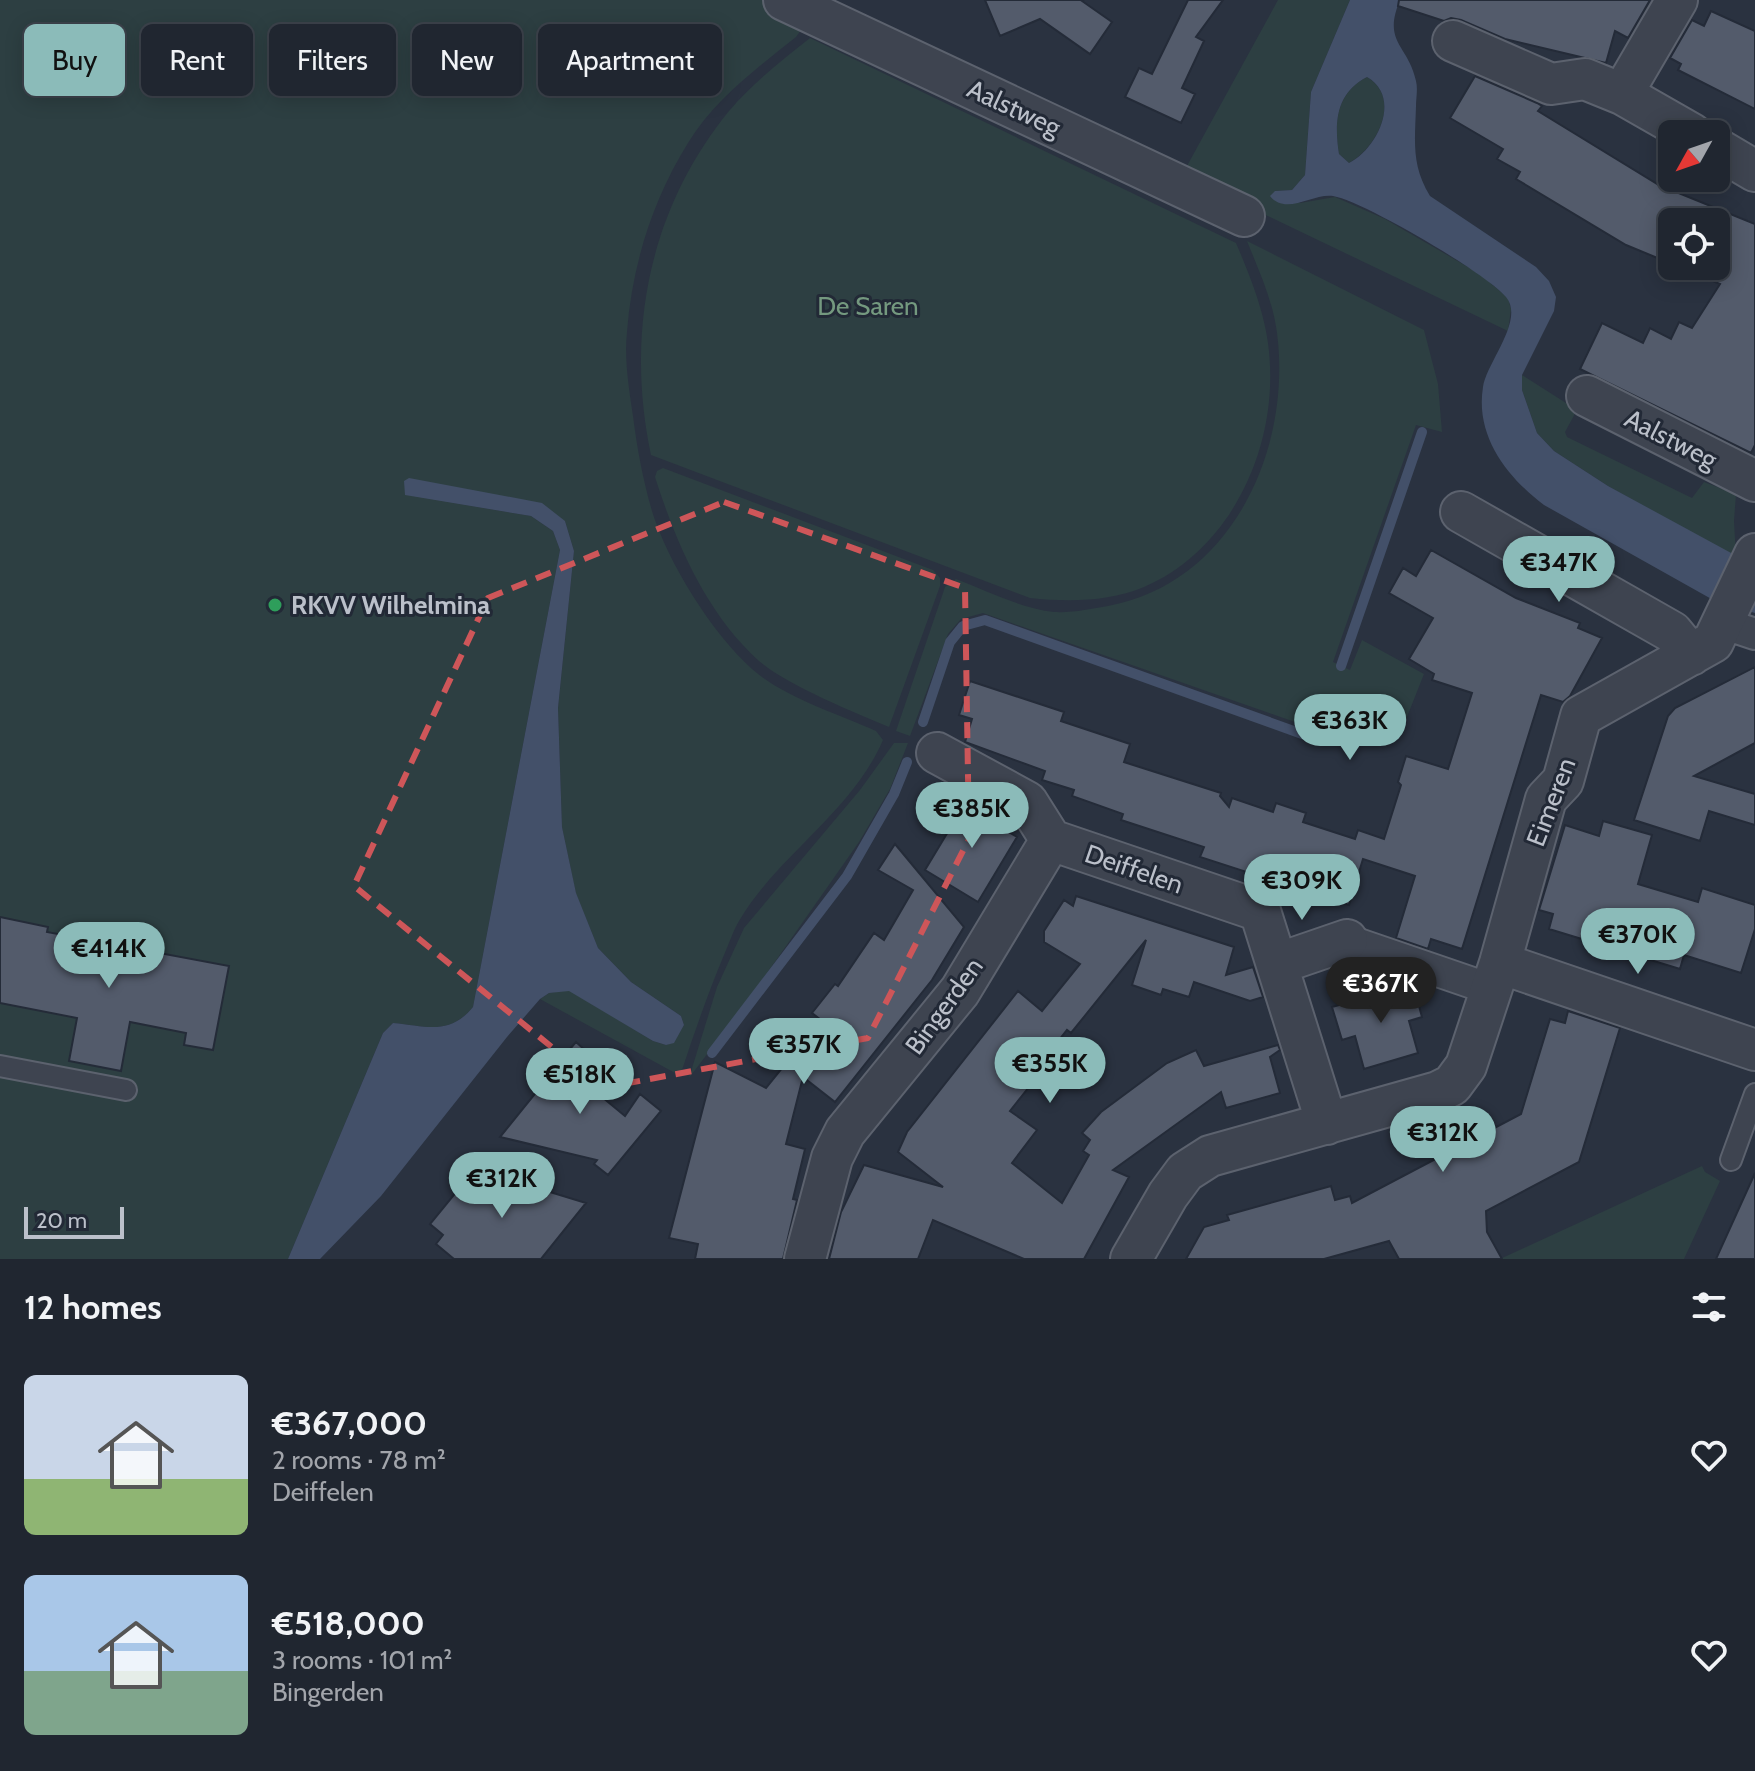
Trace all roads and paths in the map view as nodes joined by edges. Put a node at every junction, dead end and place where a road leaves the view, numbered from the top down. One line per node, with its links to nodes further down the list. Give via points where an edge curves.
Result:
1 (784, 0): 8 (street, Aalstweg)
2 (1677, 0): 4 (street)
3 (1453, 41): 4 (street, via 1551,84 1585,79)
4 (1622, 94): 5 (street)
5 (1668, 120)
6 (1730, 156): 7 (street)
7 (1755, 171)
8 (1244, 216)
9 (1587, 396): 10 (street, Aalstweg)
10 (1755, 481)
11 (1461, 512): 14 (street, via 1672,632)
12 (1755, 554): 13 (street, Eimeren)
13 (1739, 628): 14 (street, Eimeren)
14 (1691, 655): 19 (street, Eimeren, via 1581,716 1563,781 1546,799)
15 (937, 753): 16 (street, Deiffelen, via 1027,802)
16 (1051, 840): 18 (street, Deiffelen, via 1260,911); 26 (street, Bingerden, via 960,991 845,1132 832,1158)
17 (1347, 940): 18 (street); 19 (street)
18 (1277, 964): 24 (street, Deiffelen)
19 (1495, 976): 20 (street); 24 (street, Eimeren, via 1466,1066 1452,1085)
20 (1755, 1050)
21 (0, 1066): 22 (lane)
22 (126, 1090)
23 (1755, 1094): 25 (lane)
24 (1327, 1124): 27 (street, Eimeren, via 1210,1156 1185,1172)
25 (1731, 1160)
26 (805, 1259)
27 (1131, 1259)

